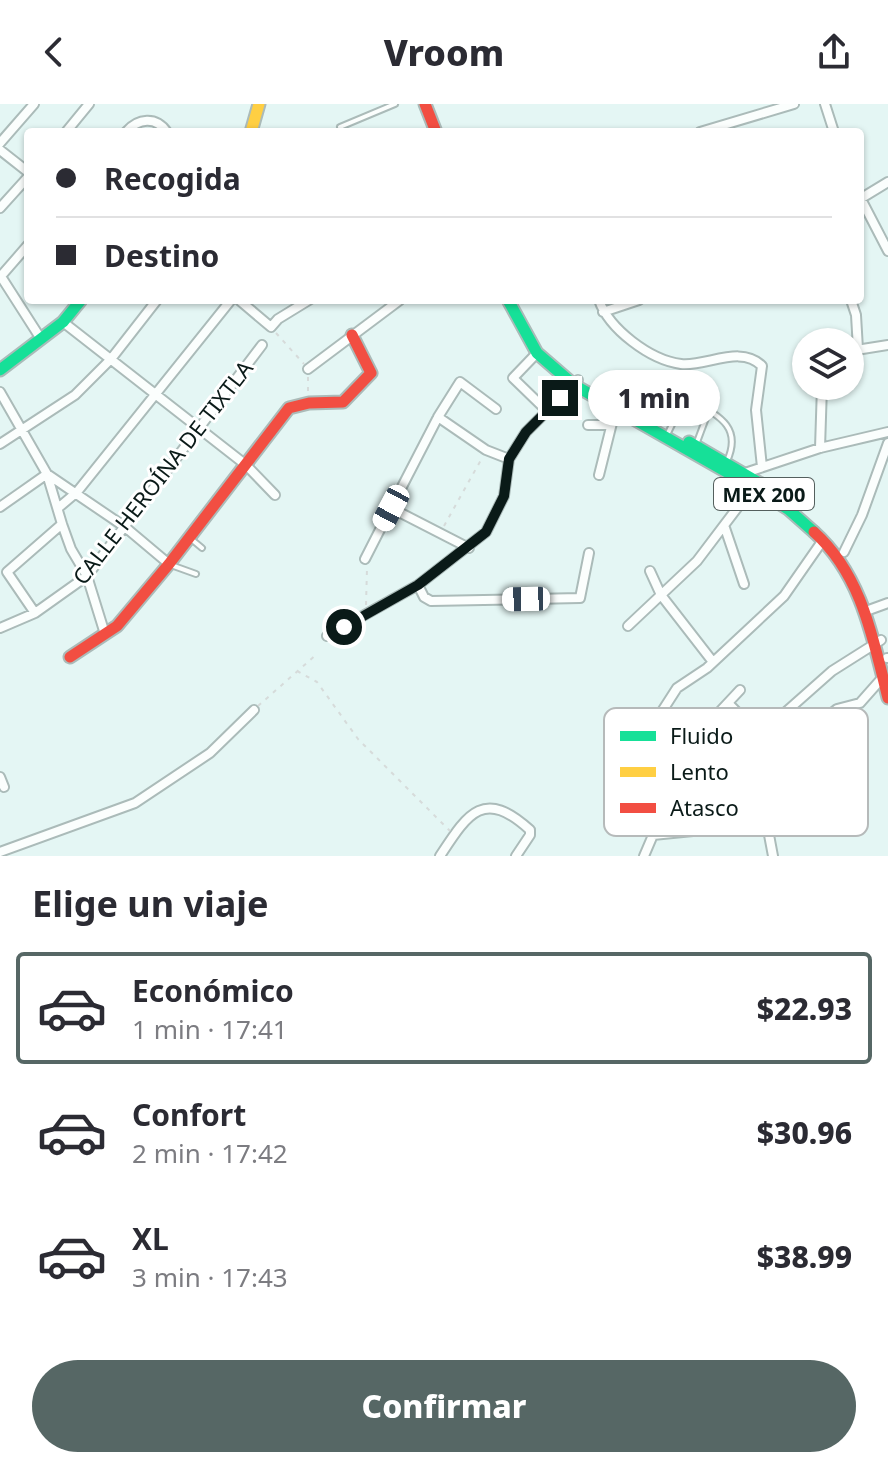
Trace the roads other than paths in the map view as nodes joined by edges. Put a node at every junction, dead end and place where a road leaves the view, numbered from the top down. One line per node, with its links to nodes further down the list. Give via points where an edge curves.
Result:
1 (34, 104): 18 (street)
2 (89, 104): 10 (street)
3 (259, 104): 13 (main road)
4 (395, 104): 9 (lane)
5 (425, 104): 14 (main road)
6 (432, 104): 15 (main road)
7 (794, 104): 16 (street)
8 (825, 104): 17 (street)
9 (340, 127)
10 (69, 128)
11 (130, 128): 12 (street, via 151,120)
12 (164, 128)
13 (252, 128)
14 (434, 128)
15 (441, 128)
16 (713, 128)
17 (833, 128)
18 (0, 143)
19 (0, 150): 20 (street)
20 (24, 171)
21 (24, 179): 25 (street)
22 (888, 182): 23 (street)
23 (864, 196)
24 (864, 204): 26 (street)
25 (0, 208)
26 (884, 232): 28 (street)
27 (24, 250): 29 (street)
28 (888, 251)
29 (1, 276): 45 (street)
30 (78, 304): 42 (main road)
31 (154, 304): 50 (street)
32 (228, 304): 55 (street)
33 (244, 304): 34 (street, via 271,327)
34 (302, 304)
35 (395, 304): 44 (street)
36 (510, 304): 49 (main road, MEX 200)
37 (518, 304): 53 (main road, MEX 200, via 539,342)
38 (600, 304): 41 (street)
39 (627, 304): 41 (street)
40 (852, 304): 43 (street)
41 (603, 312): 74 (street, via 624,334 681,364 734,357 757,361 762,371 756,410)
42 (63, 322): 45 (main road); 50 (street)
43 (855, 328)
44 (352, 335): 51 (street); 73 (main road, via 371,373 343,402 289,408)
45 (41, 339): 52 (main road)
46 (262, 345): 65 (street, CALLE HEROÍNA DE TIXTLA)
47 (888, 345): 48 (street)
48 (864, 349)
49 (537, 353): 53 (main road, MEX 200); 58 (street, via 513,378)
50 (111, 359): 55 (street); 64 (street, via 75,395)
51 (308, 369)
52 (0, 370)
53 (576, 382): 58 (street); 60 (main road, MEX 200); 67 (main road, MEX 200)
54 (0, 392): 64 (street)
55 (155, 395): 65 (street); 79 (street)
56 (822, 400): 70 (street)
57 (496, 409): 61 (street, via 460,382)
58 (546, 410): 72 (street)
59 (709, 410): 67 (lane, via 686,400); 71 (lane); 75 (lane, via 728,425)
60 (615, 411): 63 (street); 67 (main road, MEX 200)
61 (438, 417): 72 (street); 83 (street)
62 (588, 425): 63 (street)
63 (609, 425): 77 (street)
64 (22, 428): 69 (street); 76 (street)
65 (200, 430): 73 (street); 85 (street, CALLE HEROÍNA DE TIXTLA)
66 (888, 432): 70 (street)
67 (667, 434): 71 (main road, MEX 200)
68 (888, 443): 91 (street)
69 (0, 444)
70 (820, 448): 74 (street)
71 (695, 449): 75 (main road, MEX 200)
72 (509, 459): 90 (street, via 504,496 486,532)
73 (246, 465): 80 (street); 87 (main road)
74 (762, 467): 75 (street)
75 (732, 470): 78 (main road, MEX 200); 91 (main road, MEX 200, via 795,505)
76 (47, 474): 79 (street); 81 (street); 82 (street)
77 (599, 475)
78 (753, 487): 86 (street); 88 (main road, MEX 200)
79 (77, 492): 82 (street); 85 (street)
80 (275, 495)
81 (0, 507)
82 (58, 508): 84 (street)
83 (391, 508): 90 (street); 93 (street)
84 (62, 524): 97 (street); 103 (street, via 7,572)
85 (125, 527): 94 (street); 97 (street, CALLE HEROÍNA DE TIXTLA)
86 (725, 528): 98 (street); 100 (street)
87 (188, 536): 89 (lane); 94 (main road)
88 (823, 540): 102 (main road, MEX 200); 111 (street, via 784,596)
89 (202, 548)
90 (469, 548): 99 (street)
91 (844, 552): 102 (main road, MEX 200)
92 (589, 553): 99 (street, via 580,598 431,601)
93 (365, 559)
94 (169, 564): 96 (lane); 106 (main road)
95 (650, 571): 100 (street)
96 (196, 574)
97 (87, 576): 103 (street, CALLE HEROÍNA DE TIXTLA); 106 (street)
98 (744, 584)
99 (418, 585): 107 (street)
100 (661, 595): 104 (street); 111 (street)
101 (888, 603): 102 (street)
102 (869, 610): 108 (main road, MEX 200)
103 (35, 613): 105 (street, CALLE HEROÍNA DE TIXTLA)
104 (628, 626)
105 (0, 628)
106 (105, 634): 109 (main road)
107 (327, 636)
108 (878, 642): 110 (main road, MEX 200); 112 (main road, MEX 200); 119 (street, via 832,671)
109 (70, 657)
110 (888, 660)
111 (713, 662): 116 (street, via 677,688)
112 (883, 677): 114 (main road, MEX 200); 120 (street, via 860,703)
113 (740, 690): 115 (street)
114 (888, 698)
115 (728, 703): 117 (street); 118 (street)
116 (664, 708)
117 (723, 708)
118 (733, 708)
119 (790, 708)
120 (841, 708)
121 (254, 710): 126 (street, via 210,753 135,803)
122 (0, 777): 123 (street)
123 (4, 787)
124 (653, 836): 129 (street)
125 (769, 836): 130 (street)
126 (0, 852)
127 (440, 856): 128 (street, via 469,814 486,809 501,810 530,830)
128 (516, 856)
129 (644, 856)
130 (773, 856)

